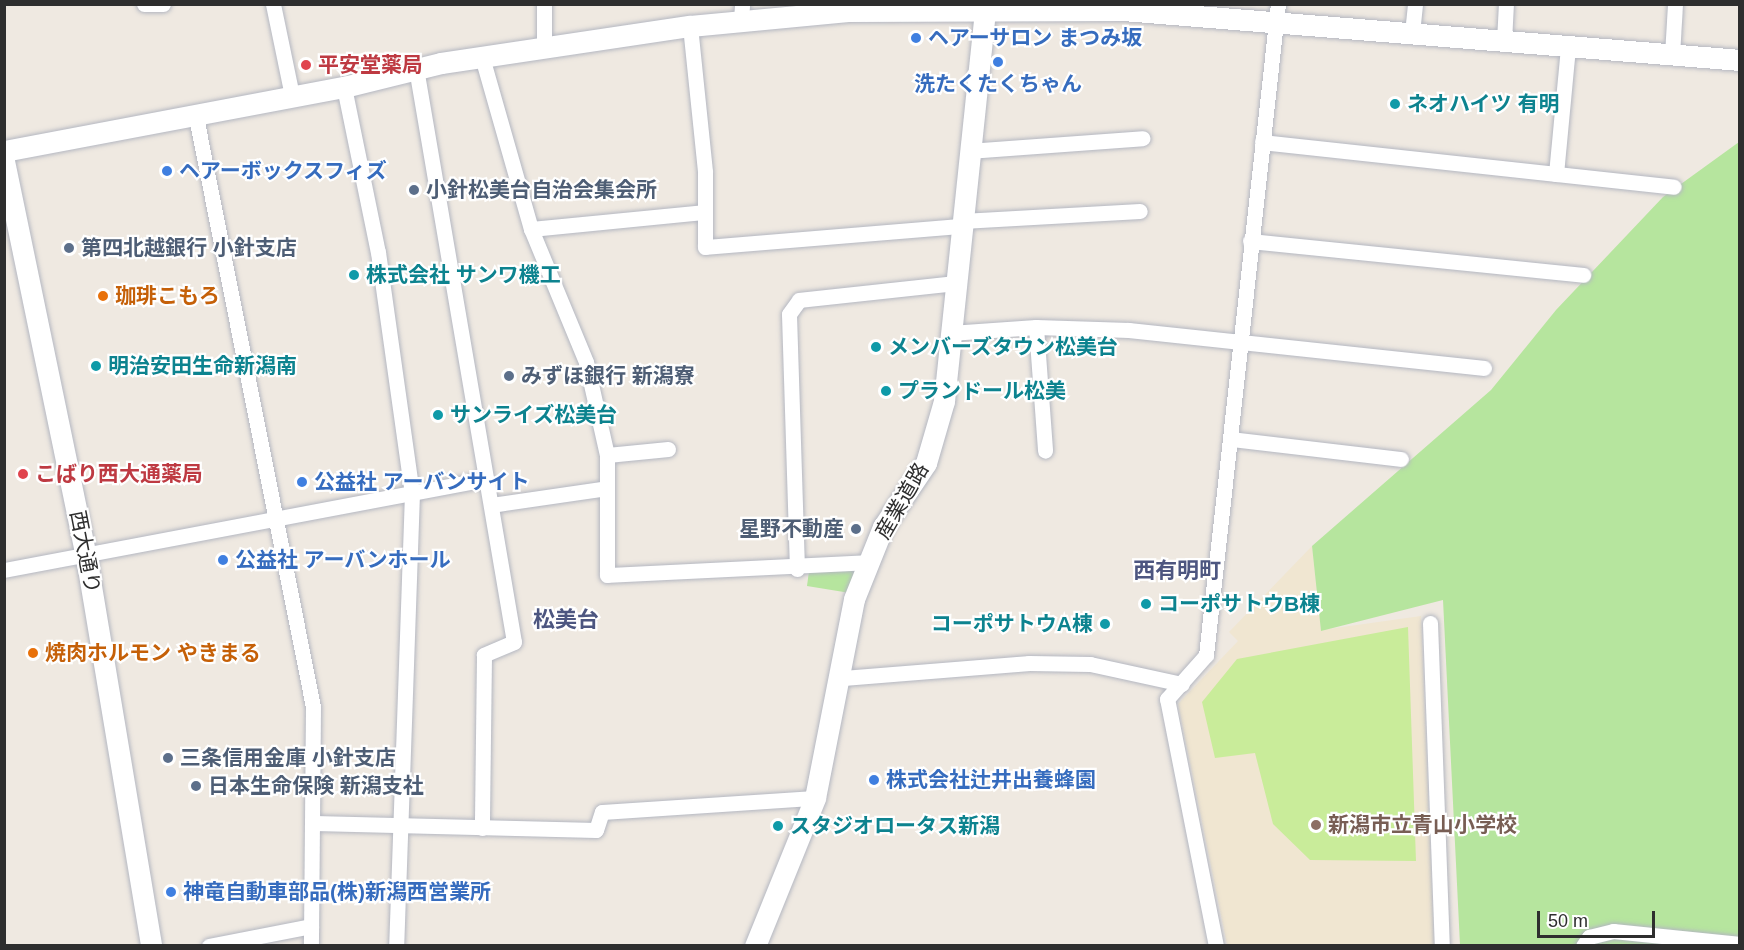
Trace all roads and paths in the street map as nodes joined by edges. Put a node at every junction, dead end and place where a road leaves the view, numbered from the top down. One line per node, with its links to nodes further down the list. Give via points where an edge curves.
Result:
1 (144, 4): 2 (street)
2 (163, 4)
3 (273, 4): 22 (street)
4 (544, 4): 16 (street)
5 (1414, 4): 13 (street)
6 (1506, 4): 14 (street)
7 (1675, 4): 17 (street)
8 (986, 7): 9 (street); 11 (street); 27 (street, 産業道路)
9 (850, 8): 10 (street)
10 (742, 12): 12 (street)
11 (1278, 13): 13 (street); 25 (street)
12 (690, 26): 16 (street); 32 (street, via 705,172)
13 (1412, 33): 14 (street)
14 (1504, 41): 15 (street)
15 (1568, 46): 17 (street); 29 (street)
16 (544, 48): 18 (street)
17 (1672, 55): 19 (street)
18 (482, 57): 20 (street); 34 (street)
19 (1740, 60)
20 (416, 69): 21 (street); 47 (street)
21 (344, 87): 22 (street); 49 (street, via 378,252)
22 (292, 96): 23 (street)
23 (196, 117): 26 (street); 51 (street)
24 (1143, 138): 27 (street)
25 (1262, 142): 29 (street); 35 (street)
26 (4, 151)
27 (969, 152): 33 (street, 産業道路)
28 (4, 161): 52 (street, 西大通り)
29 (1556, 174): 30 (street)
30 (1674, 187)
31 (1140, 211): 33 (street)
32 (703, 212): 33 (street, via 705,247); 34 (street)
33 (961, 224): 37 (street, 産業道路)
34 (531, 229): 45 (street, via 586,362)
35 (1250, 241): 36 (street); 40 (street)
36 (1583, 275)
37 (956, 283): 39 (street, 産業道路); 54 (street, via 799,300 789,314)
38 (1036, 327): 39 (street); 40 (street); 44 (street)
39 (950, 333): 53 (street, 産業道路, via 944,401 926,464 883,527)
40 (1244, 342): 41 (street); 42 (street)
41 (1484, 368)
42 (1231, 439): 46 (street); 58 (street, via 1206,655)
43 (668, 449): 45 (street)
44 (1045, 452)
45 (608, 455): 48 (street)
46 (1401, 459)
47 (486, 479): 49 (street); 50 (street)
48 (607, 488): 50 (street); 54 (street, via 607,575)
49 (412, 493): 51 (street); 61 (street)
50 (491, 505): 62 (street, via 514,642 484,655)
51 (275, 520): 52 (street); 60 (street, via 313,707)
52 (86, 556): 55 (street); 65 (street, 西大通り)
53 (869, 562): 54 (street); 57 (street, 産業道路, via 854,599)
54 (797, 569)
55 (4, 570)
56 (1431, 623): 71 (street)
57 (843, 678): 58 (street, via 1070,664); 59 (street, 産業道路)
58 (1182, 684): 70 (street, via 1167,699)
59 (815, 798): 62 (street, via 602,812 596,830); 69 (street, 産業道路)
60 (314, 822): 61 (street); 63 (street)
61 (402, 825): 62 (street); 68 (street)
62 (482, 828)
63 (311, 926): 66 (street); 67 (street)
64 (1740, 944): 72 (street, via 1613,932 1589,937)
65 (151, 945)
66 (209, 945)
67 (311, 945)
68 (396, 945)
69 (755, 945)
70 (1216, 945)
71 (1442, 945)
72 (1583, 945)

